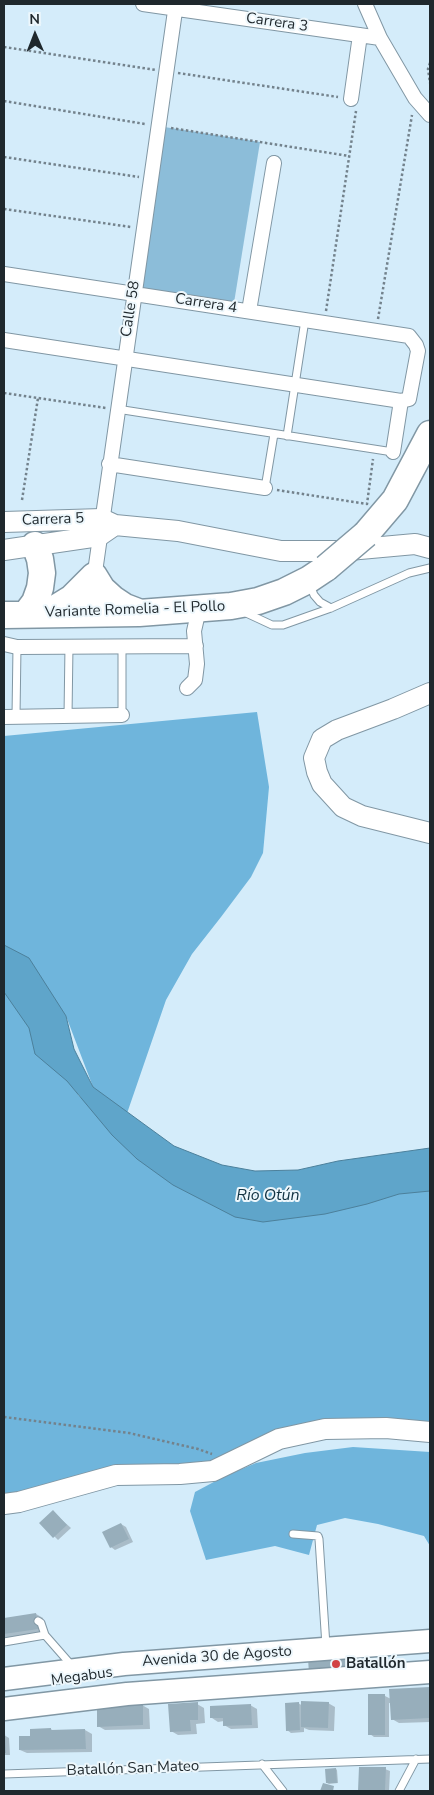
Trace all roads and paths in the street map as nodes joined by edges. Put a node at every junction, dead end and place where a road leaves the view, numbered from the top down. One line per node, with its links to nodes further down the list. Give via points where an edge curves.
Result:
1 (143, 4): 3 (street, Carrera 3)
2 (365, 4): 5 (street)
3 (175, 6): 4 (street, Carrera 3); 8 (street, Calle 58)
4 (360, 35): 5 (street, Carrera 3); 11 (street)
5 (380, 38): 10 (street)
6 (4, 47): 8 (path)
7 (430, 63): 9 (path)
8 (166, 71): 11 (path); 14 (street, Calle 58)
9 (430, 83)
10 (415, 98): 13 (street); 26 (path)
11 (351, 99): 15 (path, via 358,100)
12 (4, 101): 14 (path)
13 (430, 115)
14 (158, 126): 15 (path); 18 (street, Calle 58)
15 (349, 156): 25 (path)
16 (4, 157): 18 (path)
17 (274, 163): 23 (street)
18 (150, 178): 20 (street, Calle 58)
19 (4, 209): 20 (path)
20 (143, 229): 22 (street, Calle 58)
21 (4, 274): 22 (street, Carrera 4)
22 (134, 293): 23 (street, Carrera 4); 28 (street, Calle 58)
23 (249, 311): 24 (street, Carrera 4)
24 (305, 320): 25 (street, Carrera 4); 29 (lane)
25 (324, 322): 26 (street, Carrera 4)
26 (376, 331): 32 (street, Carrera 4, via 409,336 416,345 418,351 409,399)
27 (4, 340): 28 (street)
28 (124, 358): 29 (street); 33 (street, Calle 58)
29 (294, 385): 32 (street); 36 (lane)
30 (4, 393): 31 (path)
31 (38, 398): 33 (path); 41 (path)
32 (401, 401): 38 (street)
33 (117, 409): 34 (lane); 39 (street, Calle 58)
34 (274, 434): 36 (lane); 40 (lane)
35 (430, 434): 48 (highway, Variante Romelia - El Pollo, bridge, via 396,500 366,534)
36 (287, 436): 37 (lane)
37 (374, 449): 38 (lane); 40 (path, via 367,504)
38 (393, 452)
39 (109, 464): 40 (street); 43 (street, Calle 58)
40 (265, 488)
41 (22, 500)
42 (4, 522): 43 (main road, Carrera 5)
43 (105, 527): 44 (main road, Carrera 5); 45 (main road, via 178,532 281,551 415,544); 49 (street, Calle 58)
44 (34, 545): 46 (main road, Carrera 5); 54 (highway, via 40,559 41,581 35,602)
45 (430, 548)
46 (4, 550)
47 (430, 568): 51 (lane, via 409,573)
48 (317, 574): 50 (highway, Variante Romelia - El Pollo, via 284,592); 51 (lane, via 314,595)
49 (94, 576): 53 (highway, via 113,599); 54 (highway, via 72,598); 55 (street, Calle 58)
50 (231, 606): 51 (lane, via 272,625 283,625); 52 (highway, Variante Romelia - El Pollo)
51 (331, 608)
52 (199, 609): 53 (highway, Variante Romelia - El Pollo); 59 (street, via 194,631)
53 (139, 613): 55 (highway, Variante Romelia - El Pollo)
54 (25, 614): 55 (highway, Variante Romelia - El Pollo)
55 (89, 614)
56 (122, 645): 58 (street); 59 (street); 62 (lane)
57 (10, 646): 58 (street); 64 (lane)
58 (69, 646): 63 (lane)
59 (196, 646): 60 (street, via 194,680)
60 (187, 688)
61 (430, 693): 65 (main road, via 337,730 322,739 314,758 322,784 343,808)
62 (122, 715): 63 (street)
63 (68, 716): 64 (street)
64 (10, 717)
65 (430, 833)
66 (4, 1417): 68 (path, via 130,1433 198,1449)
67 (430, 1432): 68 (main road, via 386,1428 325,1429 279,1439)
68 (235, 1462): 69 (main road, via 213,1471 116,1475)
69 (4, 1504)
70 (294, 1534): 75 (lane, via 318,1536 319,1539)
71 (38, 1621): 72 (lane)
72 (45, 1636): 74 (lane); 78 (lane)
73 (430, 1641): 75 (main road, Avenida 30 de Agosto)
74 (4, 1642)
75 (327, 1648): 78 (main road, Avenida 30 de Agosto, via 124,1664)
76 (430, 1648): 78 (lane, Megabus)
77 (430, 1672): 80 (lane, Megabus, via 127,1688); 81 (main road, Avenida 30 de Agosto, via 127,1694)
78 (77, 1673): 79 (main road, Avenida 30 de Agosto)
79 (4, 1679)
80 (4, 1704)
81 (4, 1709)
82 (430, 1759): 83 (lane, Batallón San Mateo)
83 (416, 1760): 84 (lane, Batallón San Mateo); 87 (lane)
84 (262, 1764): 85 (lane, Batallón San Mateo); 86 (lane)
85 (4, 1774)
86 (283, 1791)
87 (399, 1791)

